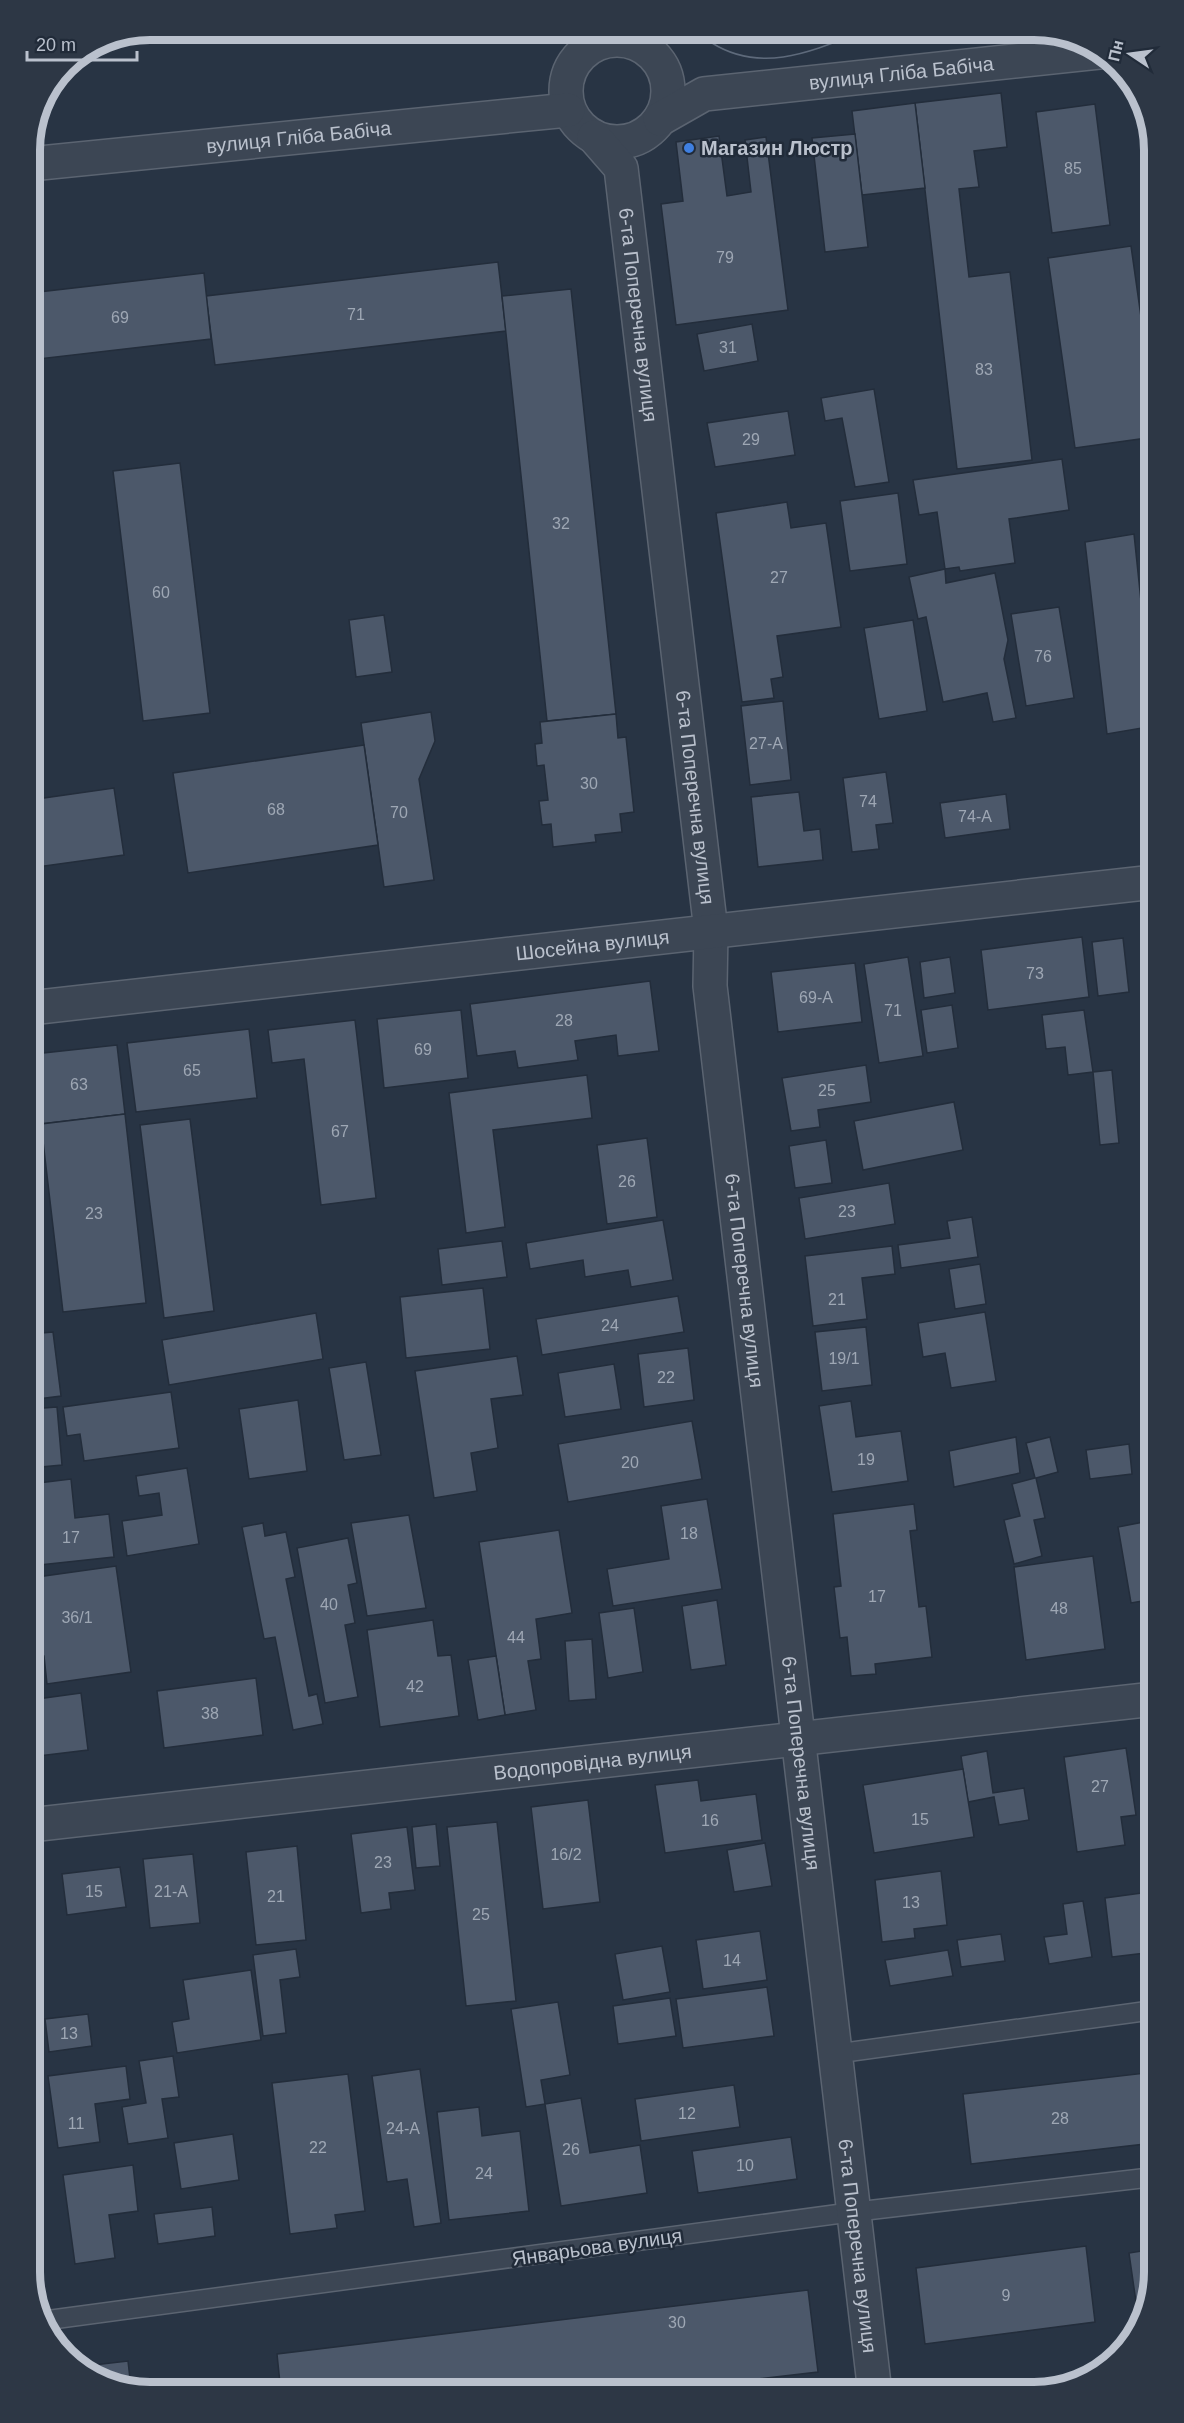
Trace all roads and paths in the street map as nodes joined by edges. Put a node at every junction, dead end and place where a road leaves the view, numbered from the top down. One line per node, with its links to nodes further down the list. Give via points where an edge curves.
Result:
1 (600, 41): 6 (street, via 576,59 567,76)
2 (628, 41): 4 (street, via 642,45)
3 (1085, 54): 5 (street, вулиця Гліба Бабіча)
4 (664, 69): 5 (street); 7 (street, via 667,101)
5 (704, 94): 7 (street, вулиця Гліба Бабіча)
6 (568, 111): 8 (street, via 580,128); 9 (street, вулиця Гліба Бабіча)
7 (653, 126): 8 (street, via 629,141 610,142); 10 (street)
8 (594, 137): 10 (street)
9 (41, 163)
10 (621, 168): 12 (street, 6-та Поперечна вулиця)
11 (1144, 883): 12 (street, Шосейна вулиця)
12 (711, 931): 13 (street, Шосейна вулиця); 15 (street, 6-та Поперечна вулиця, via 710,986)
13 (41, 1007)
14 (1144, 1700): 15 (street, Водопровідна вулиця)
15 (797, 1740): 16 (street, Водопровідна вулиця); 18 (street, 6-та Поперечна вулиця)
16 (40, 1824)
17 (1144, 2011): 18 (lane)
18 (834, 2054): 20 (street, 6-та Поперечна вулиця)
19 (1144, 2178): 20 (lane, Январьова вулиця)
20 (853, 2212): 21 (lane, Январьова вулиця); 22 (street, 6-та Поперечна вулиця)
21 (52, 2320)
22 (874, 2382)

